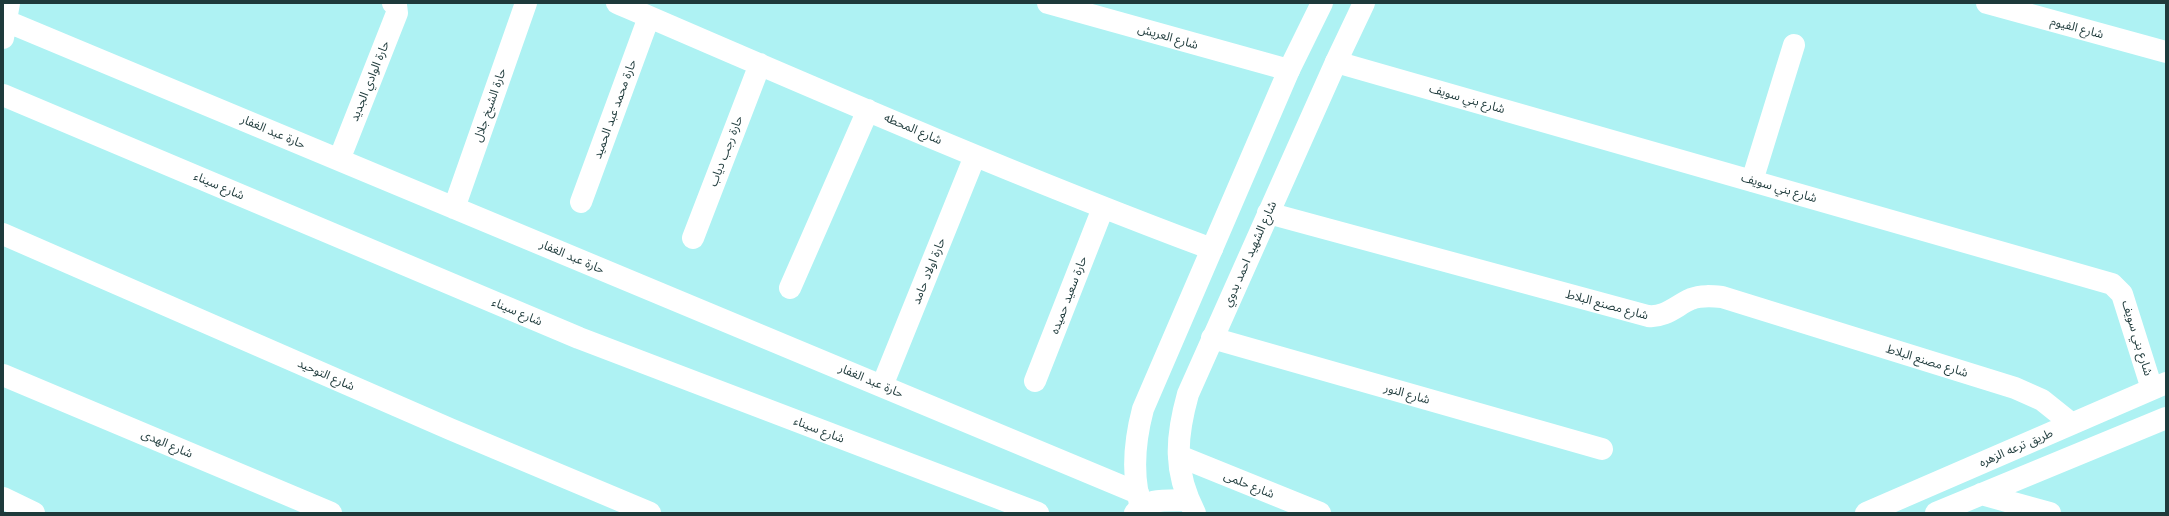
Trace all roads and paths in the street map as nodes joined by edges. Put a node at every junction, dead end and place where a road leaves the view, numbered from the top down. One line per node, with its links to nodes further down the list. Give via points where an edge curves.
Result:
1 (393, 3): 18 (street, حارة الوادي الجديد, via 396,5 397,13)
2 (526, 3): 21 (street, حارة الشيخ جلال)
3 (617, 3): 8 (street, شارع المحطه)
4 (1048, 3): 14 (street, شارع العريش)
5 (1322, 3): 14 (street)
6 (1364, 3): 12 (street, شارع الشهيد احمد بدوي)
7 (1987, 3): 11 (street, شارع الفيوم)
8 (649, 17): 13 (street, شارع المحطه); 20 (street, حارة محمد عبد الحميد)
9 (6, 20): 18 (street, حارة عبد الغفار)
10 (1794, 45): 19 (street)
11 (2166, 52)
12 (1336, 62): 19 (street, شارع بني سويف); 23 (street, شارع الشهيد احمد بدوي)
13 (760, 64): 16 (street, شارع المحطه); 25 (street, حارة رجب دياب)
14 (1289, 70): 26 (street)
15 (3, 94): 44 (street, شارع سيناء, via 579,338)
16 (868, 110): 17 (street, شارع المحطه); 27 (street)
17 (975, 156): 22 (street, شارع المحطه); 31 (street, حارة اولاد حامد)
18 (339, 160): 21 (street, حارة عبد الغفار)
19 (1752, 181): 32 (street, شارع بني سويف, via 2112,284 2122,294)
20 (581, 202)
21 (454, 208): 31 (street, حارة عبد الغفار)
22 (1103, 208): 26 (street, شارع المحطه); 30 (street, حارة سعيد حميده)
23 (1268, 213): 28 (street, شارع الشهيد احمد بدوي); 34 (street, شارع مصنع البلاط, via 1648,316 1661,316 1691,299 1702,296 1722,297 2015,388 2042,400)
24 (3, 234): 43 (street, شارع التوحيد, via 450,429)
25 (693, 238)
26 (1212, 248): 39 (street, via 1143,409 1135,451)
27 (790, 288)
28 (1212, 338): 35 (street, شارع النور); 36 (street, شارع الشهيد احمد بدوي, via 1187,400 1180,425)
29 (3, 376): 42 (street, شارع الهدى)
30 (1035, 381)
31 (882, 386): 39 (street, حارة عبد الغفار)
32 (2159, 386): 34 (street, طريق ترعه الزهره)
33 (2166, 418): 37 (street)
34 (2072, 424): 46 (street, طريق ترعه الزهره)
35 (1602, 449)
36 (1179, 456): 40 (street, شارع الشهيد احمد بدوي, via 1181,479); 45 (street, شارع حلمى)
37 (1981, 494): 47 (street); 48 (street)
38 (3, 498): 41 (street)
39 (1139, 506): 40 (street, via 1150,502)
40 (1191, 506)
41 (34, 513)
42 (330, 513)
43 (650, 513)
44 (1038, 513)
45 (1320, 513)
46 (1866, 513)
47 (1936, 513)
48 (2050, 513)

